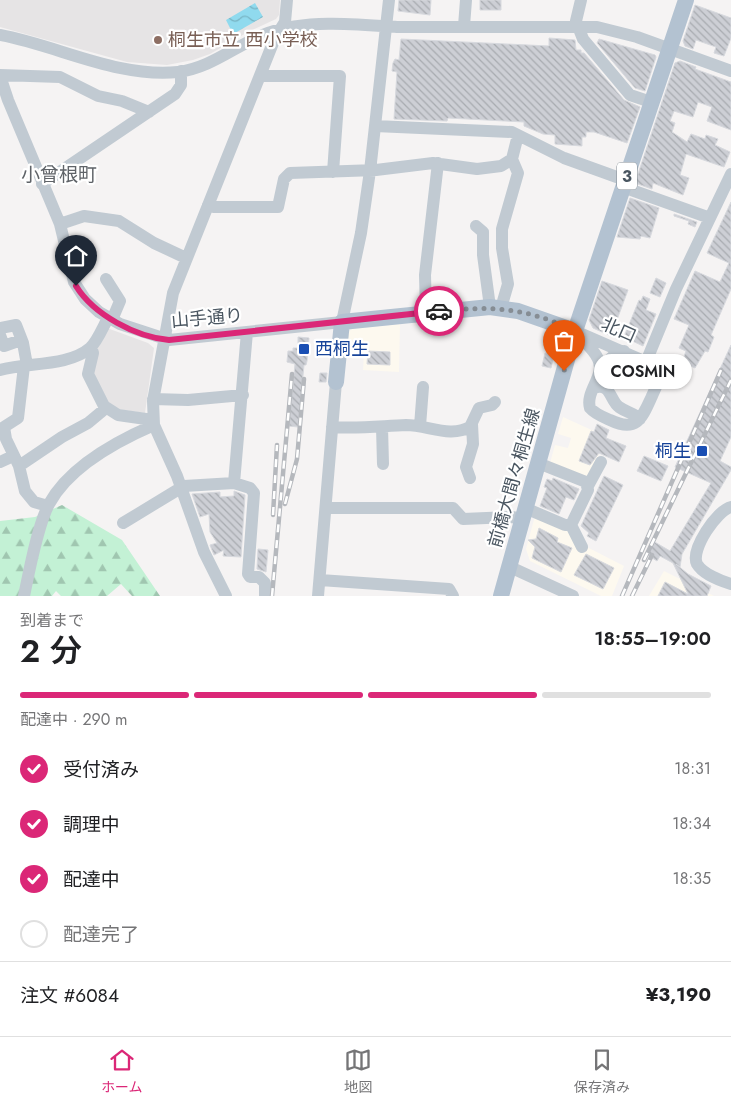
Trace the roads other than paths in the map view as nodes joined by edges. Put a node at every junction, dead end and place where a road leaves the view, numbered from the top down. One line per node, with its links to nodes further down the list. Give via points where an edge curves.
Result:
1 (287, 0): 9 (street)
2 (389, 0): 6 (street)
3 (466, 0): 7 (street)
4 (581, 0): 8 (street)
5 (686, 0): 11 (main road, 前橋大間々桐生線 / 3)
6 (386, 25): 7 (street); 9 (street); 18 (street)
7 (464, 26): 8 (street)
8 (577, 26): 11 (street, via 617,31); 16 (street, via 586,44 630,95)
9 (282, 28): 12 (street, via 205,65); 15 (street)
10 (0, 36): 12 (street, via 136,72)
11 (669, 49): 13 (street); 16 (main road, 前橋大間々桐生線 / 3)
12 (181, 71): 17 (street, via 177,91)
13 (731, 71)
14 (0, 76): 17 (street, via 60,77 98,96); 26 (street, 山手通り)
15 (260, 76): 23 (street, via 340,76); 27 (street)
16 (651, 102): 25 (main road, 前橋大間々桐生線 / 3)
17 (149, 112): 26 (street)
18 (375, 126): 19 (street, via 484,130); 22 (street)
19 (518, 135): 20 (street); 25 (street)
20 (512, 160): 21 (street, via 501,166 470,169); 33 (street, via 518,173 502,229 508,284)
21 (438, 163): 22 (street); 34 (street, via 426,275)
22 (370, 170): 23 (street); 36 (street, via 361,234)
23 (333, 172): 27 (street, via 288,174 276,208)
24 (731, 174): 28 (street)
25 (624, 183): 28 (street); 38 (main road, 前橋大間々桐生線 / 3)
26 (42, 184): 29 (street, 山手通り)
27 (208, 205): 31 (street)
28 (710, 218): 45 (street)
29 (60, 224): 31 (street, via 84,216 119,221); 35 (street, 山手通り, via 74,282 84,298)
30 (476, 226): 33 (street, via 483,232 483,255)
31 (186, 258): 42 (street, via 171,302)
32 (106, 279): 35 (street, via 120,301)
33 (495, 308): 34 (main road); 38 (main road, via 548,320)
34 (426, 312): 36 (main road)
35 (110, 319): 42 (street, 山手通り); 43 (street)
36 (342, 322): 39 (street, 山手通り); 49 (main road)
37 (0, 328): 41 (street, via 16,325)
38 (575, 331): 44 (street, 北口 / 北口); 47 (street, 北口 / 北口, via 596,354); 65 (main road, 前橋大間々桐生線 / 3)
39 (247, 332): 42 (street, 山手通り); 52 (street)
40 (0, 335): 41 (street, via 4,346)
41 (21, 340): 46 (street)
42 (164, 340): 53 (street)
43 (91, 347): 46 (street, via 62,359); 55 (street, via 93,354 88,374)
44 (624, 351): 45 (street, 北口 / 北口); 47 (street, via 614,355)
45 (646, 362): 56 (street, 北口 / 北口, via 656,369 659,378)
46 (25, 366): 48 (street); 62 (street, via 18,418 6,424 4,430)
47 (600, 369): 51 (street)
48 (0, 370)
49 (336, 382): 60 (street)
50 (423, 387): 59 (street)
51 (594, 388): 56 (street, via 609,390 618,406); 56 (street, via 589,402 594,412 625,426)
52 (243, 395): 53 (street, via 188,400); 68 (street)
53 (153, 399): 57 (street)
54 (495, 402): 58 (street, via 492,406 479,408)
55 (106, 408): 57 (street, via 118,415); 62 (street, via 88,423)
56 (640, 419)
57 (153, 423): 70 (street); 71 (street, via 71,474)
58 (472, 424): 59 (street, via 452,431); 67 (street, via 473,444 466,467)
59 (420, 426): 61 (street)
60 (332, 427): 61 (street); 73 (street)
61 (382, 427): 66 (street)
62 (16, 461): 63 (street); 71 (street, via 31,500)
63 (0, 462)
64 (600, 462): 69 (street)
65 (538, 463): 69 (street, via 586,482); 74 (main road, 前橋大間々桐生線 / 3)
66 (382, 464)
67 (470, 478)
68 (234, 484): 70 (street); 84 (street, via 250,488 254,493 248,574 265,583)
69 (588, 486): 76 (street)
70 (181, 488): 75 (street); 83 (street, via 204,552)
71 (48, 506): 82 (street)
72 (731, 507): 80 (street, via 717,516 695,557 704,571)
73 (326, 508): 74 (street, via 452,508 463,519); 79 (street)
74 (524, 514): 76 (street); 78 (main road, 前橋大間々桐生線 / 3)
75 (123, 522)
76 (571, 525): 77 (street)
77 (582, 547)
78 (510, 567): 86 (main road, 前橋大間々桐生線 / 3); 87 (street)
79 (320, 580): 81 (street); 85 (street)
80 (731, 584)
81 (450, 592)
82 (24, 596)
83 (226, 596)
84 (265, 596)
85 (318, 596)
86 (501, 596)
87 (573, 596)

